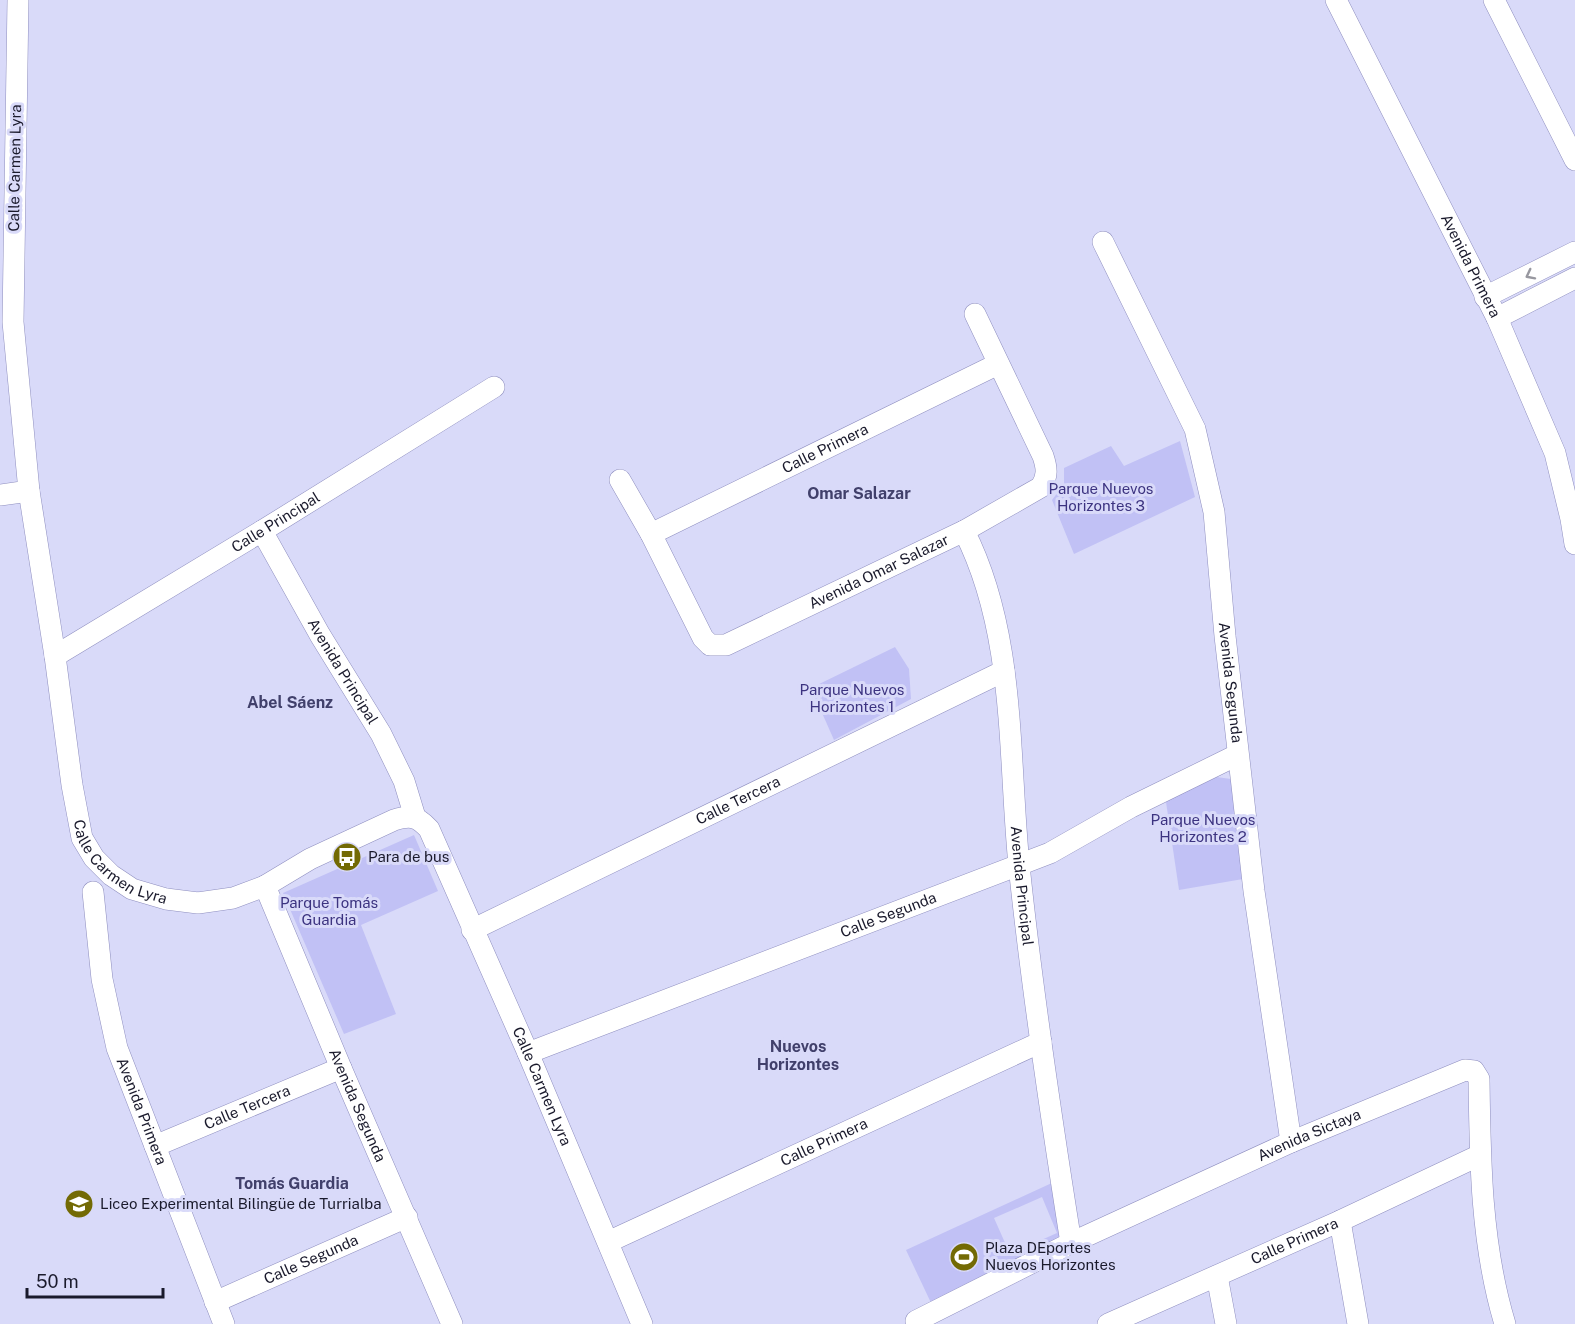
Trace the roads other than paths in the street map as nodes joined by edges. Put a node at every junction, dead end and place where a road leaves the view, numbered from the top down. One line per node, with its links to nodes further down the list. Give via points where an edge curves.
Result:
1 (18, 0): 14 (street, Calle Carmen Lyra, via 13,322)
2 (1494, 0): 4 (street)
3 (1339, 1): 8 (street, Avenida Primera)
4 (1575, 160)
5 (1103, 242): 22 (street, Avenida Segunda, via 1195,429 1214,512)
6 (1575, 252): 8 (street, one-way to 8)
7 (1575, 278): 10 (street)
8 (1485, 297): 10 (street, Avenida Primera)
9 (975, 314): 11 (street, Avenida Omar Salazar)
10 (1497, 318): 19 (street, Avenida Primera, via 1555,453)
11 (998, 364): 17 (street, Avenida Omar Salazar, via 1043,456 1047,478 1041,487); 18 (street, Calle Primera)
12 (494, 387): 16 (street, Calle Principal)
13 (620, 480): 18 (street, Avenida Omar Salazar)
14 (30, 491): 15 (street); 20 (street, Calle Carmen Lyra)
15 (0, 495)
16 (262, 531): 20 (street, Calle Principal); 23 (street, Avenida Principal, via 381,734 404,781)
17 (964, 531): 18 (street, Avenida Omar Salazar, via 718,646 703,638); 21 (street, Avenida Principal, via 989,591)
18 (651, 534)
19 (1575, 544)
20 (55, 656): 25 (street, Calle Carmen Lyra, via 82,838 94,858 132,889 166,899 198,903 233,898)
21 (1004, 671): 24 (street, Avenida Principal); 27 (street, Calle Tercera)
22 (1237, 755): 24 (street, Calle Segunda, via 1131,807 1050,853); 31 (street, Avenida Segunda)
23 (415, 817): 25 (street, Calle Carmen Lyra, via 394,820 310,859); 27 (street, Calle Carmen Lyra, via 429,829)
24 (1019, 864): 28 (street, Avenida Principal); 29 (street, Calle Segunda)
25 (265, 886): 30 (street, Avenida Segunda)
26 (93, 892): 32 (street, Avenida Primera, via 102,979 117,1048)
27 (472, 930): 29 (street, Calle Carmen Lyra)
28 (1041, 1042): 36 (street, Calle Primera); 37 (street, Avenida Principal)
29 (528, 1053): 36 (street, Calle Carmen Lyra)
30 (341, 1068): 32 (street, Calle Tercera); 34 (street, Avenida Segunda)
31 (1291, 1142): 33 (street, Avenida Sictaya, via 1465,1070 1474,1071 1479,1079); 37 (street, Avenida Sictaya)
32 (155, 1146): 39 (street, Avenida Primera)
33 (1480, 1155): 35 (street, Calle Primera); 47 (street, Avenida Sictaya, via 1485,1225)
34 (406, 1217): 39 (street, Calle Segunda); 42 (street, Avenida Segunda)
35 (1341, 1221): 38 (street, Calle Primera); 46 (street)
36 (608, 1242): 43 (street, Calle Carmen Lyra)
37 (1071, 1243): 40 (street, Avenida Sictaya)
38 (1217, 1276): 44 (street, Calle Primera); 45 (street)
39 (214, 1302): 41 (street, Avenida Primera)
40 (916, 1322)
41 (224, 1324)
42 (452, 1324)
43 (642, 1324)
44 (1108, 1324)
45 (1226, 1324)
46 (1358, 1324)
47 (1505, 1324)

